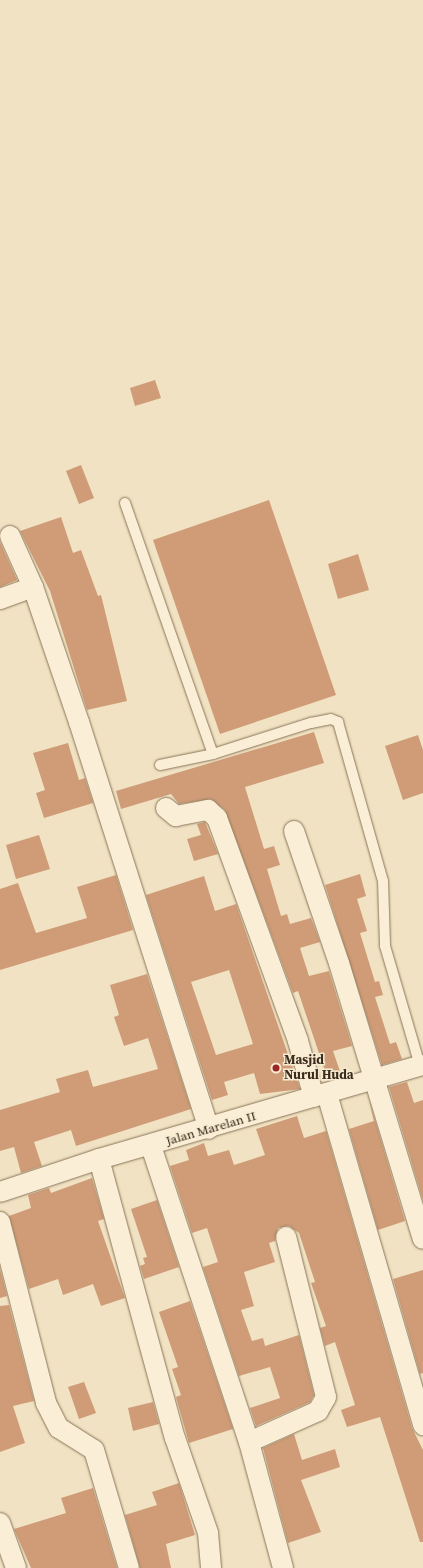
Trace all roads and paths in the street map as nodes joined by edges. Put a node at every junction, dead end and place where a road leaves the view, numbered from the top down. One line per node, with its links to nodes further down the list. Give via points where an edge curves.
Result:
1 (125, 502): 5 (lane)
2 (10, 536): 3 (street)
3 (33, 587): 4 (street); 12 (street)
4 (0, 599)
5 (213, 754): 6 (lane); 9 (lane, via 311,723 331,719 338,722 383,881 387,958)
6 (160, 765)
7 (166, 808): 11 (street, via 176,816 208,810 217,818)
8 (294, 831): 10 (street)
9 (422, 1069): 10 (street, Jalan Marelan II)
10 (374, 1079): 11 (street, Jalan Marelan II); 18 (street)
11 (320, 1096): 12 (street, Jalan Marelan II); 19 (street)
12 (209, 1129): 13 (street, Jalan Marelan II)
13 (151, 1146): 14 (street, Jalan Marelan II); 20 (street)
14 (99, 1159): 15 (street, Jalan Marelan II); 24 (street, via 175,1438 208,1533)
15 (0, 1192)
16 (0, 1222): 23 (street, via 46,1403 59,1428 94,1450)
17 (286, 1237): 20 (street, via 326,1397 318,1411)
18 (423, 1239)
19 (423, 1426)
20 (249, 1442): 25 (street)
21 (0, 1523): 22 (street)
22 (16, 1568)
23 (129, 1568)
24 (211, 1568)
25 (283, 1568)

